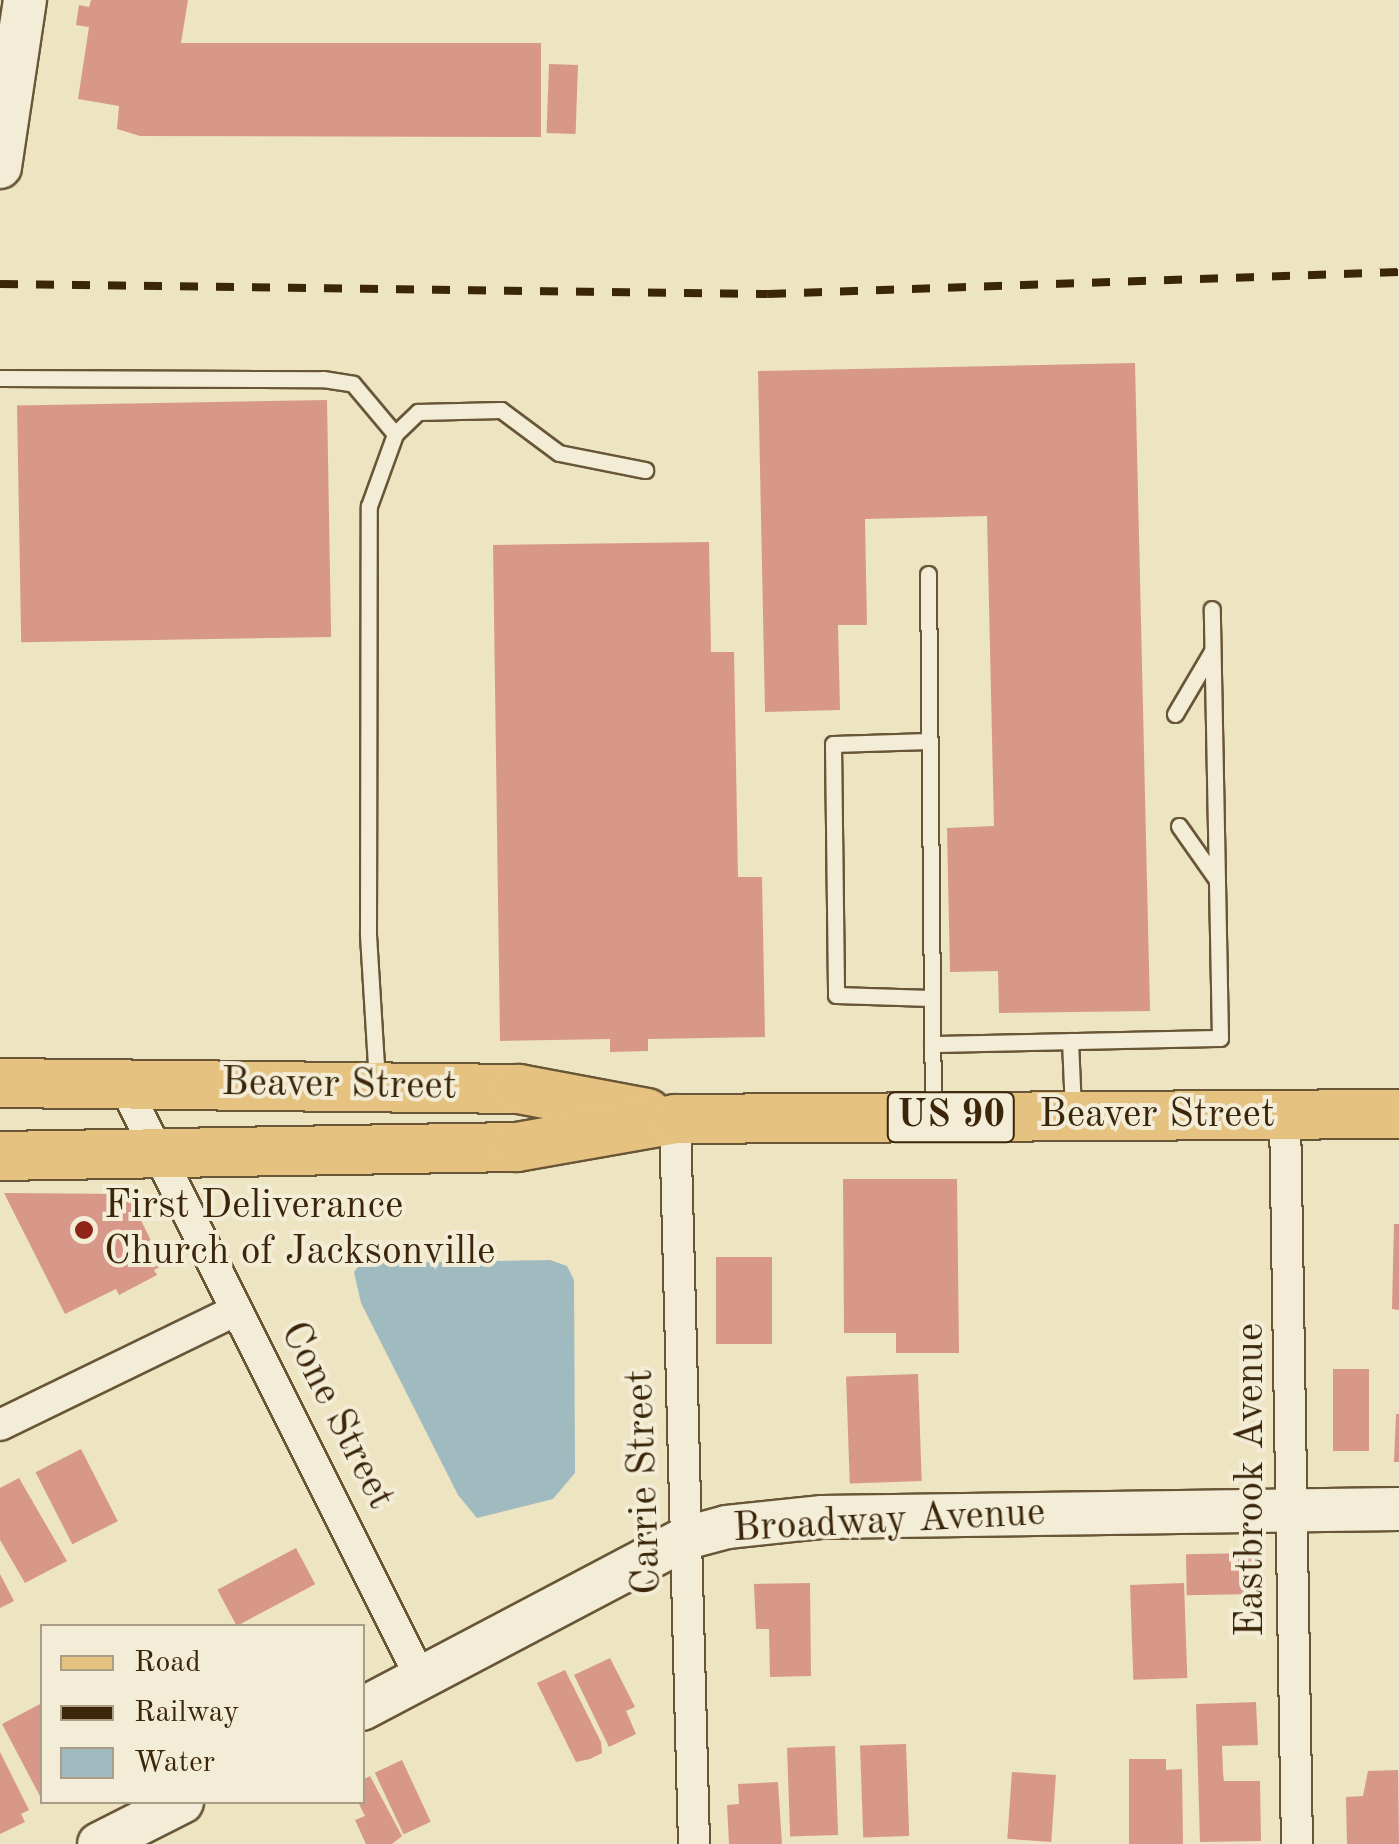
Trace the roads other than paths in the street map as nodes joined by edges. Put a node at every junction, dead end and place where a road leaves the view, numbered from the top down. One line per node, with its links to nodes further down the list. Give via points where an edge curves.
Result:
1 (25, 0): 2 (street)
2 (0, 168)
3 (0, 378): 4 (lane, via 323,379 353,384)
4 (394, 434): 5 (lane, via 418,412 501,410 559,453); 18 (lane, via 370,506 368,932)
5 (645, 470)
6 (928, 574): 10 (lane)
7 (1212, 610): 8 (lane)
8 (1213, 650): 9 (lane); 12 (lane)
9 (1175, 714)
10 (929, 741): 13 (lane); 13 (lane, via 833,744 836,996)
11 (1180, 826): 12 (lane)
12 (1218, 880): 14 (lane, via 1220,1038)
13 (932, 998): 15 (lane)
14 (1070, 1041): 15 (lane); 20 (lane)
15 (932, 1044): 22 (lane)
16 (0, 1083): 17 (main road, Beaver Street / US 90)
17 (123, 1083): 18 (main road, Beaver Street / US 90); 25 (street, Cone Street)
18 (377, 1086): 23 (main road, Beaver Street / US 90, via 519,1089); 24 (street)
19 (1399, 1114): 21 (main road, Beaver Street / US 90)
20 (1073, 1115): 21 (main road, Beaver Street / US 90); 22 (main road, Beaver Street / US 90)
21 (1284, 1116): 30 (street, Eastbrook Avenue)
22 (933, 1118): 23 (main road, Beaver Street / US 90)
23 (675, 1119): 24 (main road, Beaver Street / US 90, via 516,1148); 31 (street, Carrie Street)
24 (376, 1149): 25 (main road, Beaver Street / US 90)
25 (162, 1154): 26 (main road, Beaver Street / US 90); 27 (street, Cone Street)
26 (0, 1156)
27 (237, 1310): 28 (street); 32 (street, Cone Street)
28 (0, 1425)
29 (1399, 1509): 30 (street, Broadway Avenue)
30 (1295, 1510): 31 (street, Broadway Avenue, via 822,1517); 37 (street, Eastbrook Avenue)
31 (686, 1538): 32 (street, Broadway Avenue); 36 (street, Carrie Street)
32 (420, 1679): 33 (street, Broadway Avenue)
33 (365, 1707)
34 (178, 1804): 35 (street)
35 (99, 1844)
36 (694, 1844)
37 (1298, 1844)

